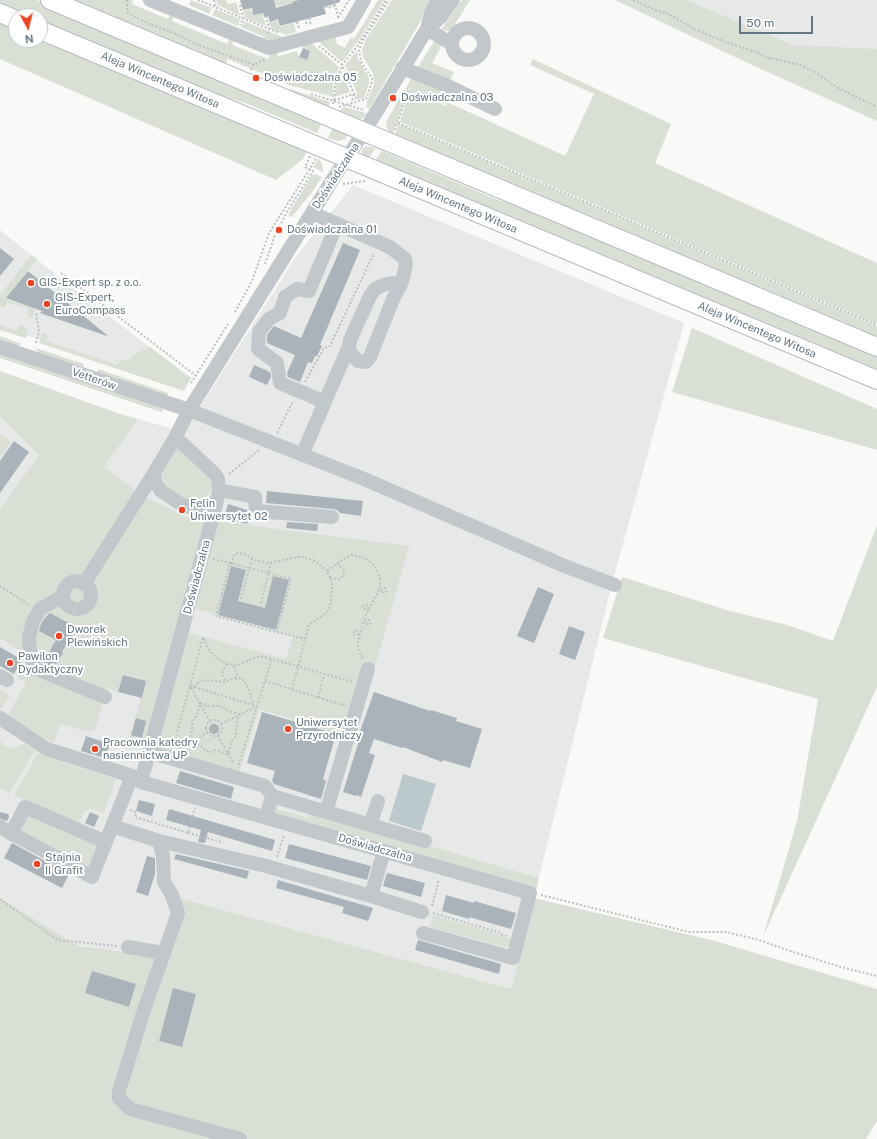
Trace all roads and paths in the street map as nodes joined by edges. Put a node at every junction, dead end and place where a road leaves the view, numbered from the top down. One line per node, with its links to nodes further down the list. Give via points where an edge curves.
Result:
1 (50, 0): 37 (main road)
2 (127, 0): 31 (path, via 127,12 135,17 198,45 254,65)
3 (150, 0): 27 (street, via 269,48)
4 (198, 0): 16 (path)
5 (214, 0): 16 (path)
6 (334, 0): 14 (path)
7 (364, 0): 27 (street, via 348,27)
8 (386, 0): 29 (path)
9 (389, 0): 34 (path, via 359,50 361,62 372,78 366,99)
10 (438, 0): 24 (street, Doświadczalna)
11 (453, 0): 24 (street, Doświadczalna, via 441,17)
12 (633, 0): 35 (path, via 669,14 698,31 728,43 814,71 838,88)
13 (240, 5): 21 (path)
14 (336, 5): 15 (path, via 327,8); 20 (path)
15 (326, 6)
16 (215, 7): 17 (path); 21 (path)
17 (213, 11)
18 (304, 14): 27 (path)
19 (266, 16): 23 (path)
20 (338, 17)
21 (243, 19): 22 (path); 23 (path)
22 (240, 26)
23 (269, 29): 26 (path)
24 (427, 29): 28 (street); 30 (street, Doświadczalna)
25 (48, 33): 39 (main road, Aleja Wincentego Witosa)
26 (280, 34)
27 (309, 38): 29 (path)
28 (452, 44)
29 (342, 66): 33 (path); 33 (path, via 335,84 334,101)
30 (402, 68): 36 (street, via 446,85); 38 (street, Doświadczalna)
31 (250, 71)
32 (404, 87): 53 (path, via 409,89 398,124)
33 (354, 94): 34 (path)
34 (350, 105): 37 (path, via 339,106)
35 (877, 107)
36 (495, 109)
37 (333, 119): 38 (main road)
38 (364, 132): 40 (street, Doświadczalna); 57 (main road)
39 (321, 147): 40 (main road, Aleja Wincentego Witosa); 51 (path, via 317,159 269,233 252,281)
40 (348, 158): 44 (street, Doświadczalna); 60 (main road, Aleja Wincentego Witosa)
41 (313, 171): 47 (path, via 287,212)
42 (358, 181): 43 (path, via 342,184)
43 (338, 189)
44 (312, 213): 45 (street); 59 (street, Doświadczalna)
45 (337, 224): 46 (street); 62 (street, via 309,291 297,289 285,297 280,313 269,319 259,332 258,349 277,363 280,383)
46 (379, 242): 49 (street, via 405,259 406,270); 62 (path, via 330,346 324,348)
47 (265, 264)
48 (61, 273): 59 (path)
49 (400, 284): 55 (street, via 393,283 375,289); 55 (street, via 366,362 358,361 350,353)
50 (36, 313): 54 (path, via 40,331)
51 (234, 314)
52 (230, 320): 59 (path)
53 (877, 325)
54 (36, 343)
55 (349, 346): 63 (street)
56 (0, 347): 64 (street, Vetterów)
57 (877, 347)
58 (213, 352): 59 (path)
59 (200, 379): 61 (path); 64 (street, Doświadczalna)
60 (877, 380)
61 (188, 388)
62 (300, 391): 63 (street); 66 (path, via 275,438)
63 (325, 402): 67 (street)
64 (189, 410): 65 (street, Doświadczalna); 66 (street, Vetterów)
65 (175, 438): 68 (street); 69 (street, via 214,474)
66 (270, 442): 67 (street, Vetterów); 69 (path)
67 (302, 454): 81 (street, Vetterów)
68 (154, 473): 69 (street, via 160,491 189,507 206,507); 80 (street)
69 (218, 491): 70 (street, via 255,497 256,511); 115 (street, Doświadczalna)
70 (332, 517)
71 (206, 558): 75 (path)
72 (252, 558): 73 (path); 75 (path, via 238,553 233,556); 76 (path)
73 (271, 563): 77 (path, via 304,557 315,561); 78 (path)
74 (337, 563): 77 (path); 79 (path, via 344,570 343,576 339,579); 93 (path, via 352,555 365,558 378,572 380,589 359,634 358,646)
75 (230, 564): 76 (path); 87 (path, via 216,616)
76 (249, 569): 78 (path); 84 (path)
77 (327, 571): 79 (path)
78 (268, 574): 85 (path); 87 (path, via 291,580)
79 (330, 578): 88 (path, via 332,595 329,608 309,625)
80 (84, 584): 83 (street, via 69,584); 83 (street, via 89,588 90,596 83,608 71,608)
81 (615, 585)
82 (0, 586): 86 (path)
83 (63, 596): 86 (street)
84 (241, 599)
85 (261, 603)
86 (38, 611): 102 (street, via 29,637 34,668)
87 (277, 632): 88 (path)
88 (305, 639): 92 (path)
89 (272, 659): 91 (path, via 256,657); 92 (path); 97 (path)
90 (227, 664): 91 (path); 96 (path, via 222,675); 99 (path, via 213,654 203,637)
91 (232, 666): 95 (path, via 237,672)
92 (298, 666): 94 (path); 101 (path)
93 (368, 669): 98 (street)
94 (324, 674): 98 (path); 103 (path)
95 (235, 678): 96 (path); 105 (path, via 241,678 245,682)
96 (229, 681): 100 (path, via 206,680 198,682)
97 (265, 681): 101 (path); 106 (path)
98 (363, 684): 107 (street)
99 (190, 686): 100 (path); 104 (path); 114 (path, via 172,751)
100 (194, 687): 105 (path)
101 (292, 689): 103 (path)
102 (104, 697)
103 (318, 698): 107 (path)
104 (200, 702): 108 (path, via 220,706); 110 (path); 114 (path, via 197,715 192,722)
105 (253, 705): 106 (path)
106 (257, 706): 108 (path); 116 (path, via 237,770)
107 (356, 709): 122 (street)
108 (239, 714): 111 (path); 116 (path, via 236,736)
109 (0, 718): 117 (street, via 47,749)
110 (210, 721): 111 (path, via 216,720); 112 (path, via 206,726)
111 (221, 724): 113 (path, via 222,731)
112 (207, 733): 113 (path); 114 (path)
113 (218, 736): 116 (path)
114 (189, 742): 116 (path, via 200,745 206,751 215,750)
115 (149, 752): 117 (street, Doświadczalna); 118 (street, via 266,786)
116 (228, 754)
117 (136, 779): 121 (street); 123 (street, Doświadczalna)
118 (272, 796): 122 (street); 123 (street)
119 (378, 801): 124 (street)
120 (196, 804): 128 (path)
121 (120, 807): 125 (street); 128 (path, via 136,812 135,817)
122 (326, 812): 124 (street)
123 (266, 818): 133 (street, Doświadczalna)
124 (370, 825): 130 (street)
125 (112, 826): 129 (street); 131 (street)
126 (286, 829): 134 (path, via 277,858)
127 (6, 831): 131 (street, via 25,807); 131 (street, via 92,877)
128 (188, 833): 132 (path)
129 (159, 841): 137 (street, via 266,866); 143 (street, via 163,856 164,882 178,913)
130 (425, 841)
131 (106, 842)
132 (222, 843)
133 (384, 851): 136 (street, Doświadczalna); 137 (street)
134 (270, 856)
135 (439, 878): 141 (path, via 431,913)
136 (530, 893): 141 (street); 144 (path, via 689,932 726,932)
137 (371, 896): 139 (street)
138 (0, 899): 142 (path, via 59,940)
139 (422, 912)
140 (423, 933): 141 (street, via 513,958)
141 (518, 939)
142 (128, 947): 143 (street)
143 (163, 954): 145 (street, via 118,1091 119,1098 130,1109)
144 (877, 976)
145 (240, 1139)

